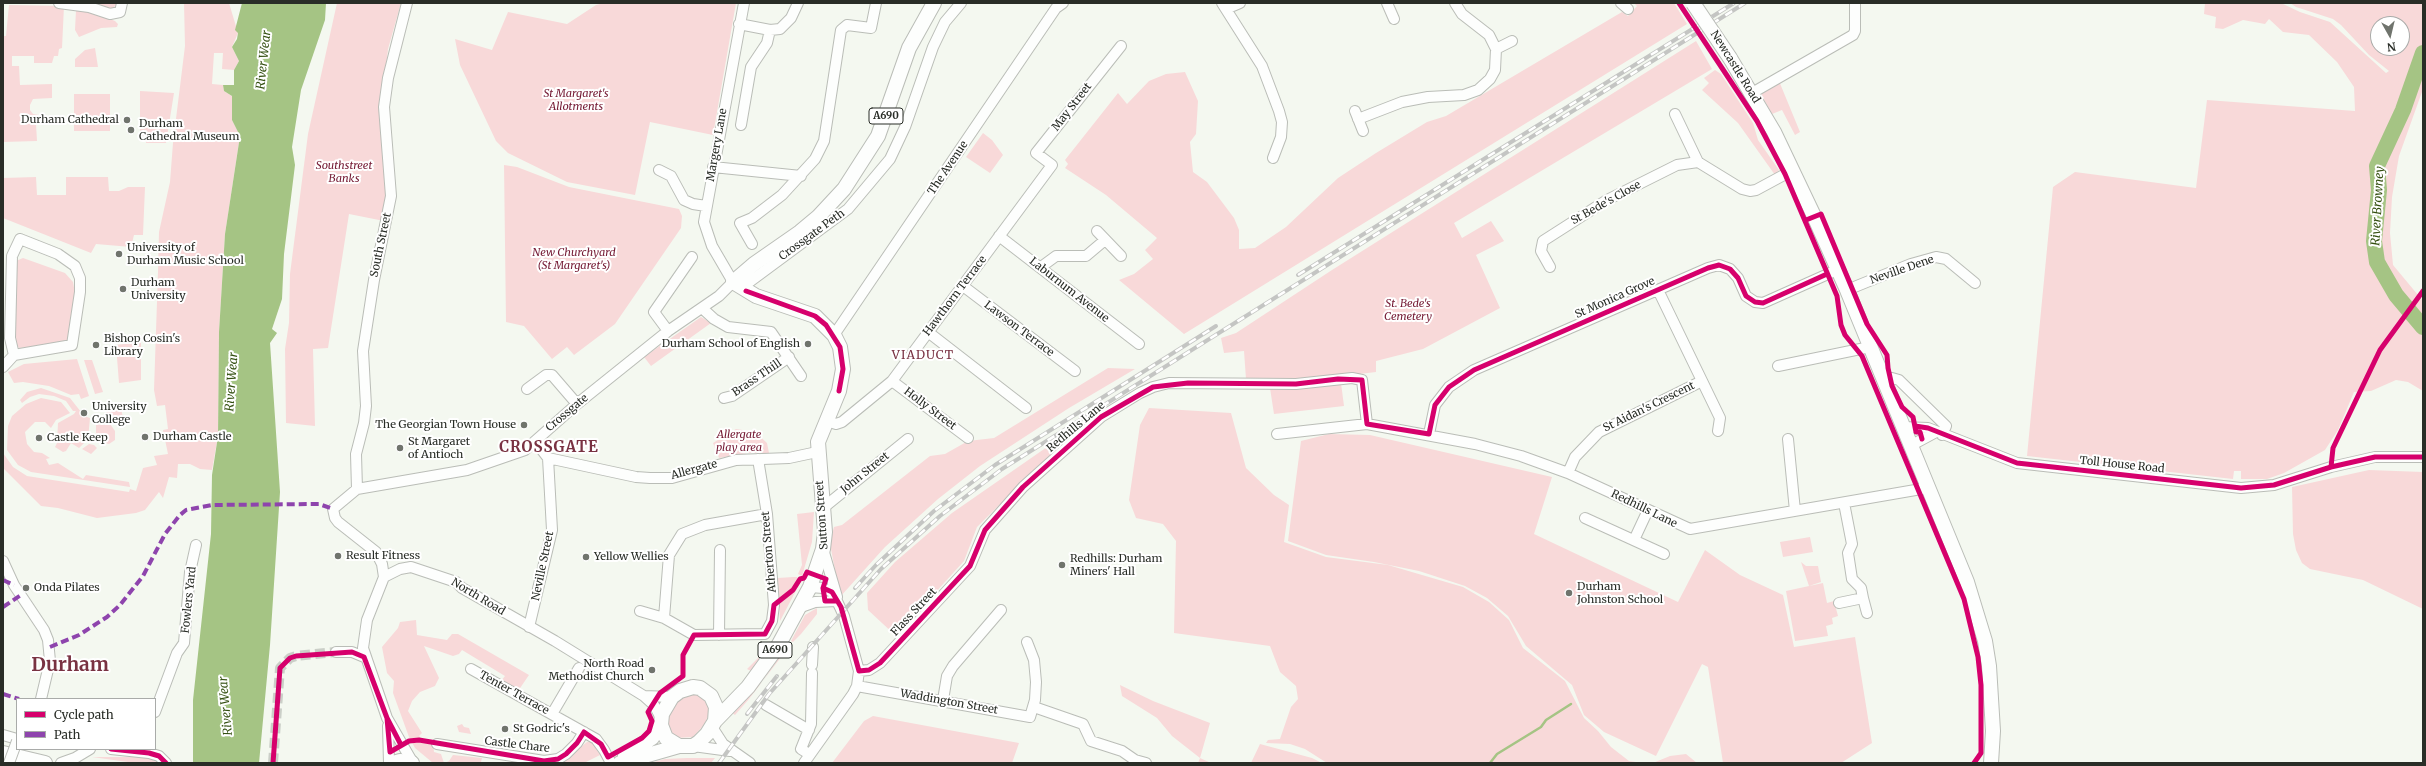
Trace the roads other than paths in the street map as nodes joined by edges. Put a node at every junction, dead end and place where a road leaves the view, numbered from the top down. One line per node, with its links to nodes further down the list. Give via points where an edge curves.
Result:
1 (59, 3): 2 (street, via 89,7 110,14 120,12)
2 (122, 3)
3 (407, 3): 86 (street, South Street, via 388,78 384,107 391,196 363,351 366,406 356,458)
4 (744, 3): 17 (street, Margery Lane)
5 (798, 3): 18 (street, via 786,25 780,29)
6 (876, 3): 32 (street, via 871,28 847,25 841,30 824,141 815,159)
7 (934, 3): 43 (highway, A690, via 909,48 878,136 844,189 818,217)
8 (961, 3): 48 (street, Crossgate Peth, via 945,22 933,47 905,127 890,159 848,209 748,282)
9 (1063, 3): 52 (street, The Avenue, via 1056,8)
10 (1240, 3): 15 (street)
11 (1387, 3): 16 (street)
12 (1455, 3): 21 (street, via 1462,14 1489,35)
13 (1693, 3): 22 (highway, Newcastle Road, bridge)
14 (1855, 3): 22 (street, via 1853,35)
15 (1224, 6): 26 (street, via 1262,66 1279,110 1282,122 1281,136)
16 (1394, 19)
17 (739, 24): 18 (street); 29 (street, Margery Lane)
18 (770, 30): 24 (street, via 767,43 751,68)
19 (1512, 41): 21 (street)
20 (1121, 46): 28 (street, May Street, via 1036,153)
21 (1496, 49): 25 (street, via 1495,70 1490,79 1478,90 1402,102 1356,115)
22 (1752, 93): 31 (highway, Newcastle Road)
23 (1675, 114): 27 (street)
24 (741, 125)
25 (1363, 131)
26 (1273, 158)
27 (1698, 162): 31 (street, via 1742,189 1750,191); 41 (street, St Bede's Close, via 1676,165 1614,197 1542,240 1542,251)
28 (1052, 165): 35 (street, Hawthorn Terrace)
29 (713, 166): 32 (street); 33 (street, Margery Lane)
30 (664, 168): 33 (street, via 676,183 684,200)
31 (1792, 170): 42 (highway)
32 (801, 176): 37 (street, via 765,209 740,223)
33 (706, 206): 43 (street, Margery Lane, via 704,222 707,235 722,266)
34 (1096, 232): 36 (street)
35 (999, 236): 40 (street, Laburnum Avenue); 45 (street, Hawthorn Terrace)
36 (1105, 240): 38 (street); 40 (street, via 1086,256 1056,256)
37 (752, 244)
38 (1121, 256)
39 (692, 257): 50 (street, via 654,312)
40 (1041, 267): 53 (street, Laburnum Avenue)
41 (1550, 267)
42 (1837, 270): 46 (street, St Monica Grove, via 1763,303 1755,302 1746,296 1738,278 1730,269 1719,265); 47 (highway)
43 (734, 282): 48 (highway, A690); 49 (street, Crossgate)
44 (1975, 283): 47 (street, Neville Dene, via 1946,259 1936,257)
45 (963, 286): 51 (street, Hawthorn Terrace); 59 (street, Lawson Terrace)
46 (1658, 290): 63 (street); 74 (street, St Monica Grove, via 1474,370 1449,387 1435,405)
47 (1846, 290): 54 (highway)
48 (746, 291): 52 (highway, A690, via 815,316)
49 (702, 308): 50 (street, Crossgate); 56 (street, via 714,319 737,329 770,332)
50 (668, 331): 66 (street, Crossgate)
51 (928, 332): 62 (street, Hawthorn Terrace); 67 (street)
52 (834, 335): 68 (highway, A690, via 840,347 843,379)
53 (1139, 344)
54 (1870, 347): 57 (street); 61 (highway)
55 (14, 355): 55 (street, via 10,338 12,256 20,239 69,260 80,278 80,292 72,345); 58 (street)
56 (789, 357): 60 (street); 65 (street, Brass Thill, via 732,396)
57 (1778, 366)
58 (3, 367)
59 (1075, 371)
60 (801, 376)
61 (1882, 380): 70 (highway); 72 (street, via 1899,380 1946,426)
62 (892, 381): 68 (street, Hawthorn Terrace, via 842,422 836,424); 75 (street, Holly Street)
63 (1702, 381): 71 (street, via 1720,418); 84 (street, St Aidan's Crescent, via 1598,432 1575,457)
64 (527, 389): 66 (street, via 546,375 552,375)
65 (724, 398)
66 (577, 404): 78 (street, Crossgate)
67 (1026, 408)
68 (826, 421): 80 (highway, A690)
69 (1367, 424): 73 (street, Redhills Lane); 74 (street, Redhills Lane); 98 (street, Redhills Lane, via 1362,380 1352,378 1296,384 1169,383 1153,387 1102,417 1051,461 992,521 980,538)
70 (1902, 427): 72 (street, Toll House Road, via 1915,426); 79 (highway)
71 (1718, 431)
72 (1939, 433): 79 (street); 81 (street, Toll House Road, via 2016,463 2241,488 2274,486 2331,467 2375,457)
73 (1277, 434)
74 (1429, 434): 84 (street, Redhills Lane, via 1521,456)
75 (968, 438)
76 (908, 439): 88 (street, John Street)
77 (1788, 439): 90 (street)
78 (535, 441): 82 (street); 86 (street, Crossgate, via 525,450 481,466)
79 (1910, 446): 85 (highway)
80 (817, 452): 83 (street, Allergate, via 788,458); 88 (highway, Sutton Street / A690)
81 (2423, 457)
82 (548, 458): 83 (street, Allergate, via 650,478 672,478 727,461); 110 (street, Neville Street, via 552,530)
83 (758, 459): 91 (street, Atherton Street)
84 (1568, 473): 89 (street, Redhills Lane)
85 (1927, 488): 87 (street, Redhills Lane); 157 (highway, via 1967,582 1985,641 1992,690)
86 (356, 489): 100 (street, via 333,509 335,518 378,554 384,568)
87 (1844, 503): 90 (street, Redhills Lane); 102 (street, via 1852,544 1848,553 1852,578 1861,588)
88 (823, 508): 95 (highway, Sutton Street / A690)
89 (1648, 510): 90 (street, Redhills Lane, via 1690,529); 93 (street)
90 (1795, 511)
91 (767, 514): 109 (street, via 692,529 682,534 669,555); 111 (street, Atherton Street, via 774,605 772,621 765,634)
92 (1585, 518): 93 (street)
93 (1634, 540): 97 (street)
94 (196, 545): 128 (street, Fowlers Yard, via 190,572 184,643 177,653)
95 (823, 549): 101 (highway, A690); 103 (street, Sutton Street)
96 (720, 550): 111 (street)
97 (1664, 554)
98 (976, 556): 118 (street, Flass Street, via 970,566 880,663 869,670)
99 (3, 561): 124 (street, via 48,640 50,661)
100 (384, 577): 110 (street, North Road, via 405,567 417,568 456,582); 115 (street, via 367,620 363,640)
101 (810, 587): 103 (street, Sutton Street, via 832,592); 105 (highway, A690)
102 (1863, 598): 104 (street); 108 (street)
103 (837, 601): 105 (street, via 815,602); 118 (street, Sutton Street, via 844,616)
104 (1839, 603)
105 (801, 607): 120 (highway, A690, via 782,640)
106 (1001, 610): 125 (street, via 953,666 947,676)
107 (640, 611): 109 (street, Atherton Street)
108 (1867, 613)
109 (664, 618): 111 (street, Atherton Street, via 694,635)
110 (529, 627): 121 (street, North Road)
111 (719, 635)
112 (1027, 642): 127 (street, via 1034,660)
113 (813, 647): 133 (street)
114 (336, 652): 115 (street, via 352,652)
115 (364, 657): 130 (street)
116 (579, 668): 129 (street)
117 (470, 669): 129 (street, Tenter Terrace)
118 (859, 671): 119 (street, Sutton Street)
119 (857, 686): 125 (street, Waddington Street); 144 (street, Sutton Street)
120 (744, 690): 122 (highway); 132 (highway, A690)
121 (644, 696): 123 (street, North Road); 131 (street, North Road, via 654,705)
122 (711, 696): 123 (highway, via 700,688 693,687); 132 (highway, via 716,706)
123 (672, 697): 131 (highway, via 666,705)
124 (41, 698)
125 (943, 700): 127 (street, Waddington Street, via 1030,717)
126 (766, 705): 133 (street)
127 (1034, 707): 156 (street, via 1083,724 1091,741 1122,751 1135,760)
128 (156, 709)
129 (552, 714): 134 (street, Tenter Terrace)
130 (387, 718): 149 (street, via 390,736); 151 (street)
131 (662, 722): 139 (highway, via 666,738); 153 (highway, via 648,741)
132 (713, 724): 139 (highway, A690, via 699,742); 142 (street, via 720,741)
133 (809, 730): 144 (street, via 801,749)
134 (584, 732): 138 (street, Castle Chare, via 566,754 558,759 544,761); 152 (street, Tenter Terrace, via 600,744)
135 (3, 735): 136 (street)
136 (16, 740)
137 (16, 743): 145 (street, bridge)
138 (437, 744)
139 (686, 746): 142 (street); 154 (highway, A690)
140 (87, 750): 147 (street)
141 (141, 750): 148 (street, via 159,756)
142 (734, 752): 155 (street)
143 (3, 753): 146 (highway)
144 (807, 759)
145 (9, 763)
146 (46, 763)
147 (61, 763)
148 (166, 763)
149 (389, 763)
150 (393, 763): 151 (highway)
151 (413, 763)
152 (611, 763)
153 (615, 763)
154 (620, 763)
155 (750, 763)
156 (1146, 763)
157 (1991, 763)

